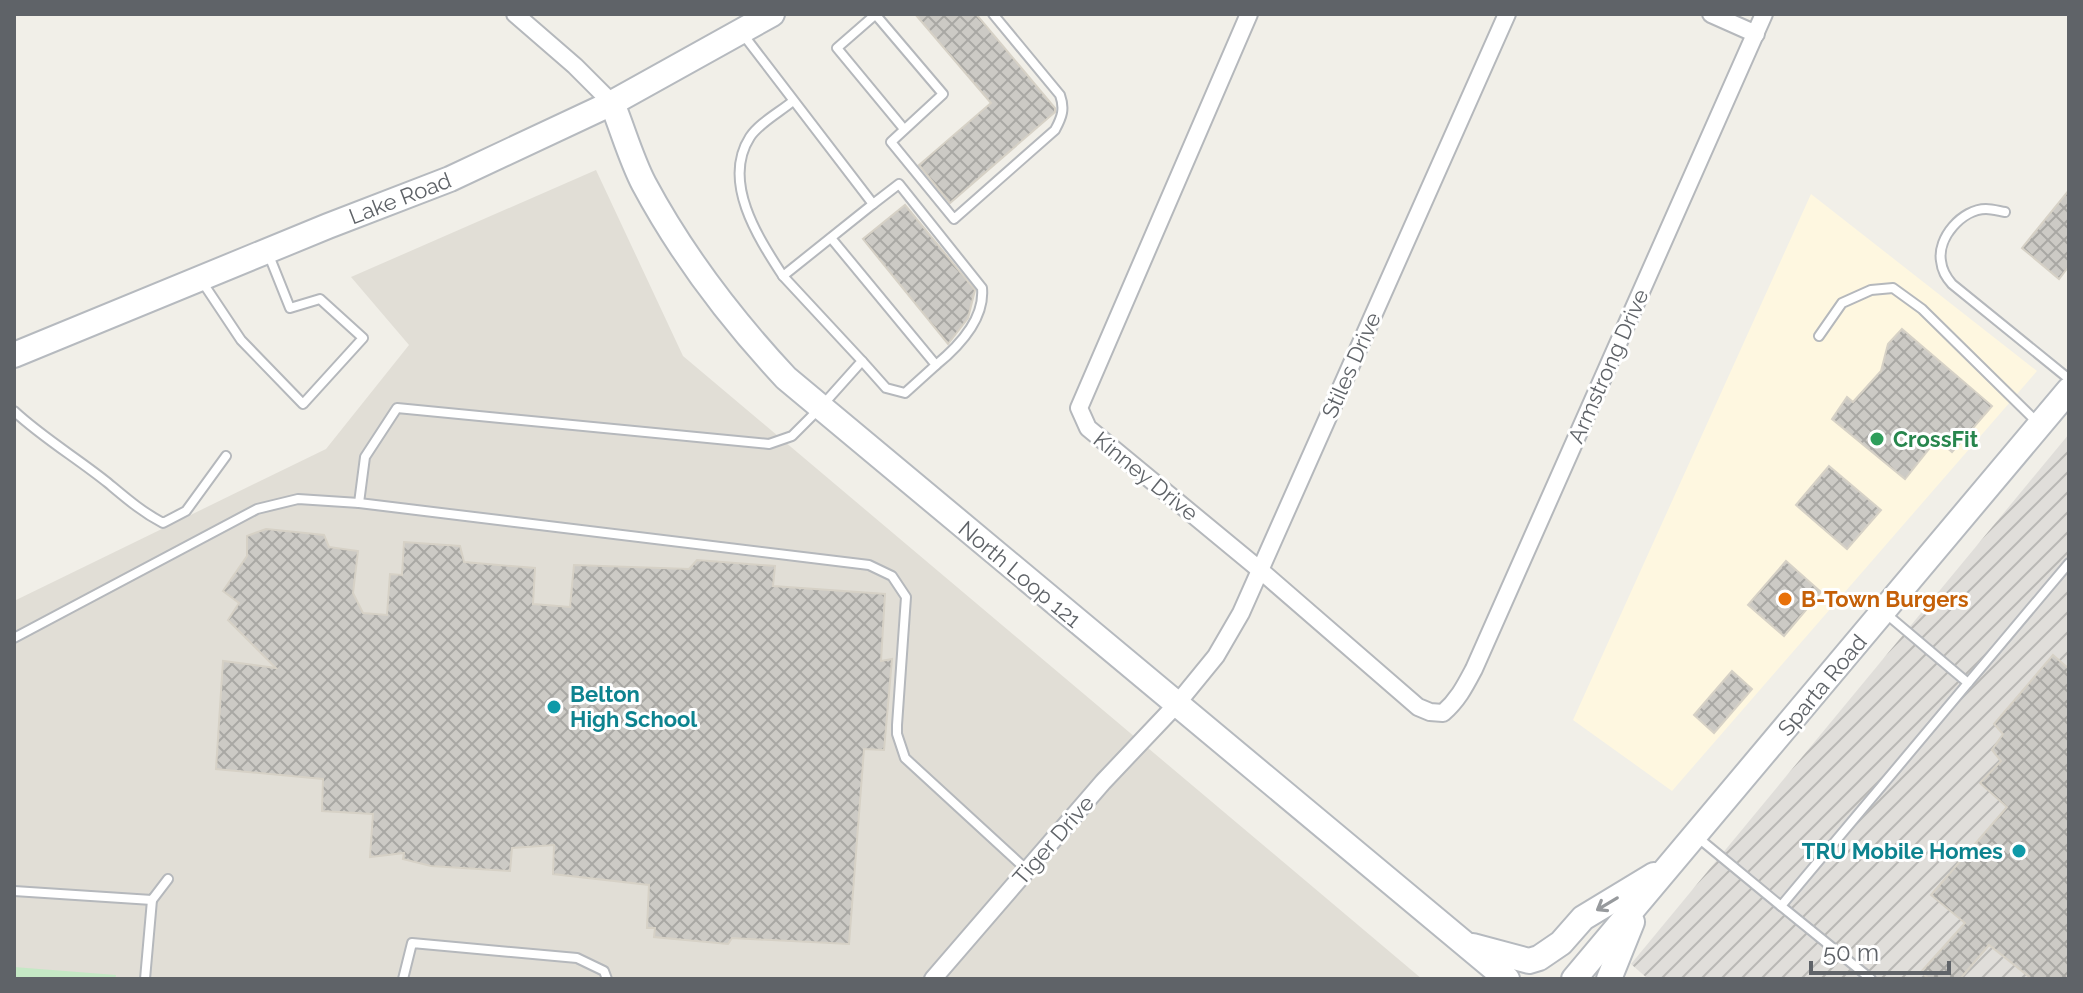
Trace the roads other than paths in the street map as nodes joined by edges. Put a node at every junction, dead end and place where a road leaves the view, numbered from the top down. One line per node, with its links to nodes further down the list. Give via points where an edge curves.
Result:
1 (515, 14): 12 (street)
2 (772, 14): 9 (main road, Lake Road)
3 (876, 14): 13 (lane, via 943,94); 13 (lane, via 837,48)
4 (993, 14): 13 (lane, via 1060,95 1062,117 1055,130 954,219 891,142)
5 (1249, 14): 32 (street, Kinney Drive, via 1079,408 1088,428)
6 (1507, 14): 32 (street, Stiles Drive)
7 (1711, 14): 10 (street)
8 (1764, 14): 10 (street, Armstrong Drive)
9 (742, 33): 11 (lane); 12 (main road, Lake Road)
10 (1756, 34): 37 (street, Armstrong Drive, via 1469,679)
11 (793, 101): 14 (lane); 18 (lane, via 751,135 739,172 744,202 761,243)
12 (612, 103): 17 (main road, Lake Road, via 450,179); 26 (main road, North Loop 121, via 643,182 699,274 748,337)
13 (904, 129)
14 (873, 204): 16 (lane); 23 (lane, via 899,184 982,288 965,338)
15 (2005, 212): 24 (lane, via 1986,209 1959,220 1943,244 1944,273)
16 (831, 238): 18 (lane); 23 (lane)
17 (267, 251): 19 (main road, Lake Road); 19 (lane, via 290,308 320,299 363,338 303,404 241,340)
18 (783, 276): 22 (lane)
19 (201, 279): 21 (main road, Lake Road)
20 (1819, 336): 28 (lane, via 1842,303 1871,290 1893,288 1922,309)
21 (14, 355)
22 (862, 361): 23 (lane, via 886,388 905,393); 26 (lane)
23 (936, 365)
24 (2069, 379)
25 (2069, 390): 28 (main road, Sparta Road)
26 (820, 408): 30 (lane, via 792,436 769,444 397,408 365,457); 36 (main road, North Loop 121)
27 (14, 411): 29 (lane, via 137,509 163,523 186,511)
28 (2039, 425): 33 (main road, Sparta Road)
29 (226, 456)
30 (359, 503): 34 (lane, via 298,499 257,509); 40 (lane, via 869,565 892,576 906,597 897,725 905,758)
31 (2069, 563): 35 (lane)
32 (1260, 570): 36 (street, Stiles Drive, via 1216,656); 37 (street, Kinney Drive, via 1418,707)
33 (1883, 611): 35 (lane); 38 (main road, Sparta Road)
34 (14, 638)
35 (1968, 683): 45 (lane)
36 (1176, 705): 40 (street, Tiger Drive); 46 (main road, North Loop 121)
37 (1443, 713)
38 (1695, 835): 39 (main road, Sparta Road); 45 (lane)
39 (1673, 863): 43 (main road, Sparta Road); 46 (main road, one-way to 46, via 1583,918 1539,958 1529,961)
40 (1027, 870): 51 (street, Tiger Drive)
41 (168, 879): 44 (lane)
42 (14, 891): 44 (lane)
43 (1643, 898): 52 (main road, Sparta Road); 53 (main road)
44 (152, 900): 48 (lane)
45 (1781, 906): 54 (lane)
46 (1460, 940): 47 (main road, North Loop 121)
47 (1498, 975)
48 (145, 979)
49 (403, 979): 50 (lane, via 412,943 577,958 604,971)
50 (607, 979)
51 (933, 979)
52 (1574, 979)
53 (1609, 979)
54 (1871, 979)

